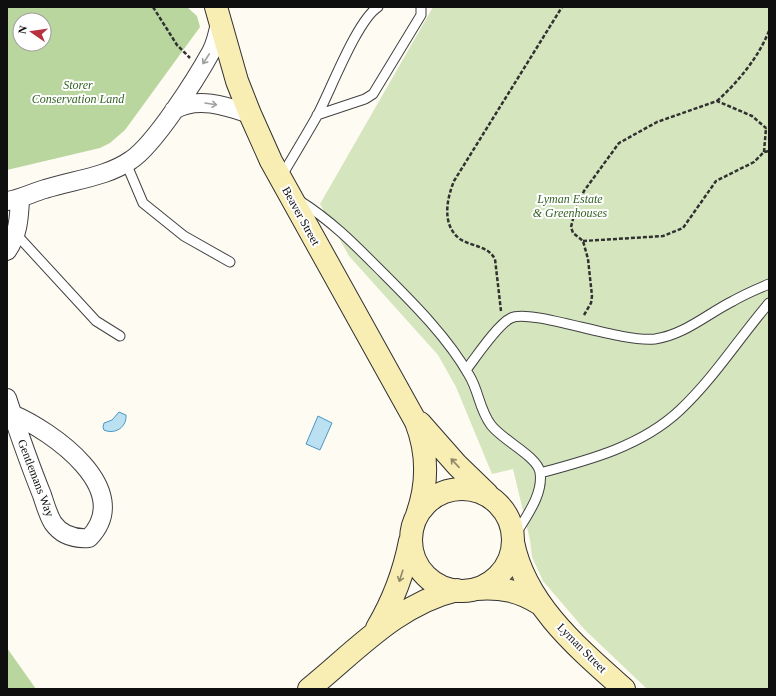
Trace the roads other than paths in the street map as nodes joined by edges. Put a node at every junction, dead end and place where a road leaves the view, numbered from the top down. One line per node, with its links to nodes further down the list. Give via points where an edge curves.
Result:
1 (378, 7): 6 (lane, via 366,19 357,34)
2 (421, 7): 6 (lane, via 421,15 373,94)
3 (218, 15): 4 (street, one-way to 4, via 211,52); 5 (main road, Beaver Street, via 230,61)
4 (174, 110): 5 (street, one-way to 5, via 186,104 201,103 224,106); 7 (street, via 150,141)
5 (250, 114): 8 (main road, Beaver Street)
6 (317, 115): 8 (lane)
7 (126, 163): 9 (street, via 110,171); 12 (lane, via 143,203 184,236)
8 (284, 186): 16 (lane, via 342,232 419,309); 18 (main road, Beaver Street)
9 (14, 200): 10 (street, via 18,225)
10 (16, 234): 11 (street); 15 (lane, via 96,321)
11 (7, 251)
12 (230, 262)
13 (769, 284): 16 (lane, via 672,335 653,339 627,338 522,316 510,318)
14 (769, 303): 19 (lane, via 703,386 679,411 655,429 597,458)
15 (120, 336)
16 (466, 370): 19 (lane, via 491,426 535,461)
17 (10, 406): 17 (street, Gentlemans Way, via 83,463 97,481 103,515 97,530 89,538 76,538 64,534 53,524 29,464)
18 (412, 412): 20 (main road, Beaver Street, one-way to 18, via 457,465); 21 (main road, Beaver Street, via 420,432 426,469 422,502)
19 (540, 473): 23 (lane, via 532,507)
20 (493, 499): 21 (main road, via 474,490 452,489 432,498); 23 (main road, via 508,519)
21 (417, 515): 22 (main road)
22 (411, 538): 24 (main road, via 413,555 426,577 441,586); 26 (main road, one-way to 26, via 390,606)
23 (512, 541): 24 (main road, via 509,559 500,573 488,583); 25 (main road, Lyman Street, via 521,572)
24 (465, 590): 25 (main road, Lyman Street, via 511,590); 26 (main road, via 437,596 416,605)
25 (541, 605): 28 (main road, Lyman Street, via 591,659)
26 (369, 638): 27 (main road)
27 (309, 689)
28 (624, 689)

